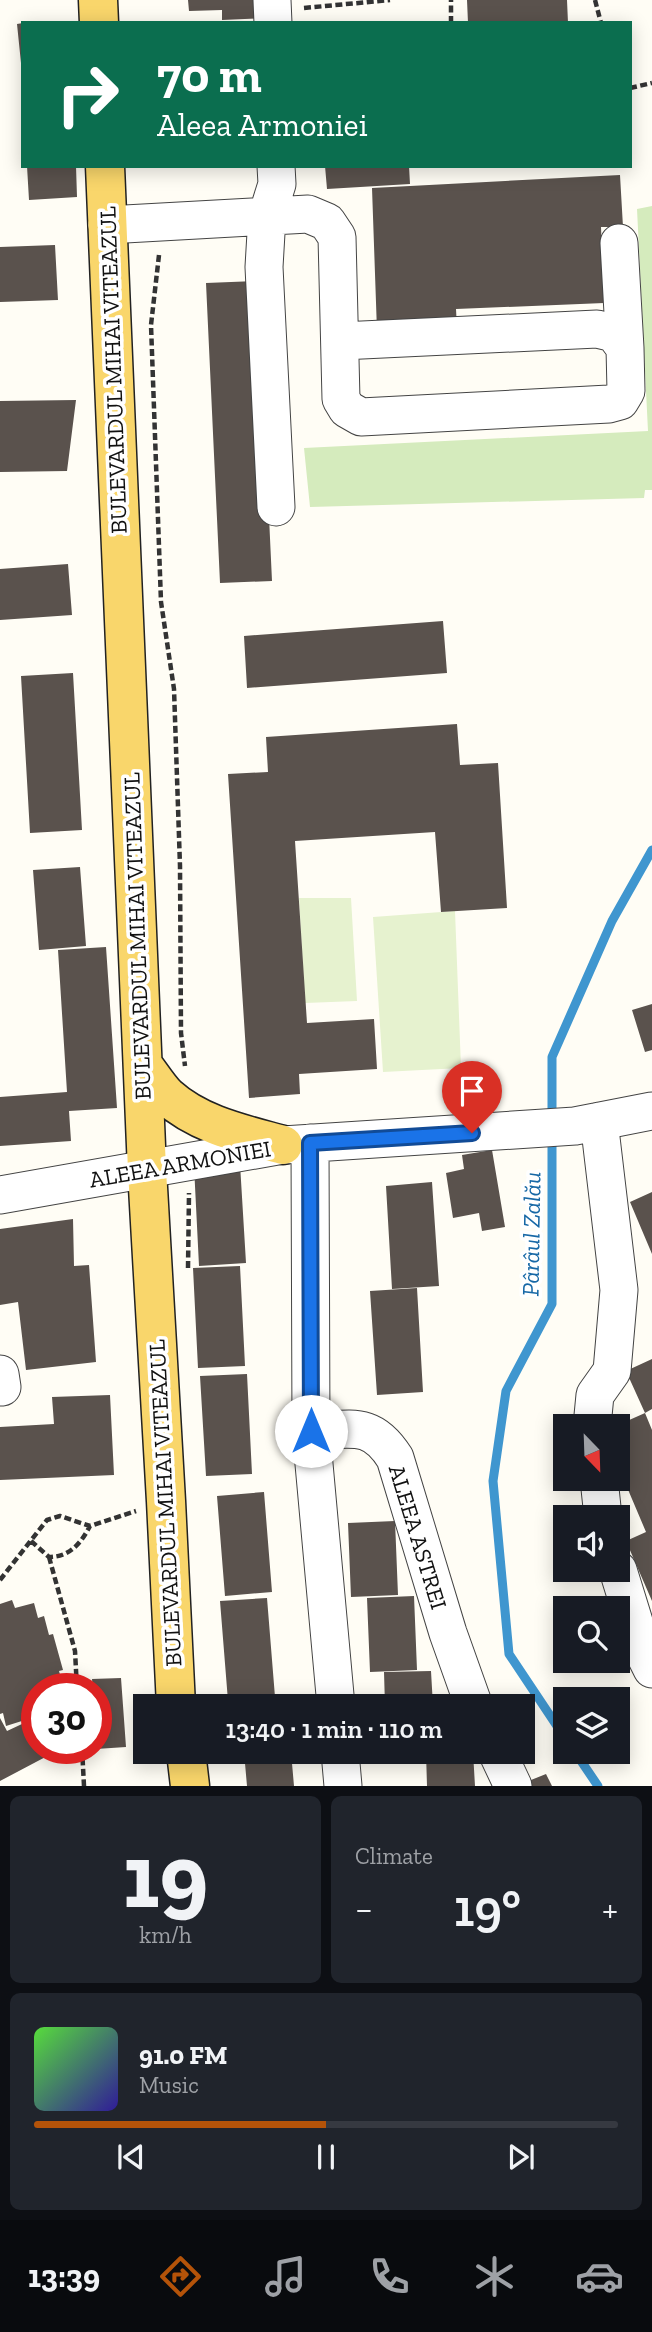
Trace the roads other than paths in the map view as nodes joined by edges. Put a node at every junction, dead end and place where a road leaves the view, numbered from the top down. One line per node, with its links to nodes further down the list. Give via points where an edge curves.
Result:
1 (98, 0): 2 (main road)
2 (99, 21)
3 (105, 168): 6 (main road, BULEVARDUL MIHAI VITEAZUL)
4 (276, 168): 5 (street, via 277,184)
5 (267, 216): 6 (street); 8 (street, via 308,214 327,222 337,237); 10 (street, via 264,267)
6 (107, 225): 11 (main road, BULEVARDUL MIHAI VITEAZUL)
7 (619, 243): 9 (street)
8 (341, 341): 9 (street, via 597,329 614,333); 9 (street, via 341,399 347,409 361,416 609,404 620,401 626,391)
9 (625, 348)
10 (276, 507)
11 (143, 1065): 14 (main road, via 166,1095 192,1115 230,1130); 15 (main road, BULEVARDUL MIHAI VITEAZUL)
12 (652, 1111): 13 (street, ALEEA ARMONIEI)
13 (587, 1123): 14 (street, ALEEA ARMONIEI); 19 (street, via 619,1290 612,1371 595,1395)
14 (296, 1144): 15 (street, ALEEA ARMONIEI); 20 (street)
15 (147, 1170): 16 (street, ALEEA ARMONIEI); 23 (main road, BULEVARDUL MIHAI VITEAZUL)
16 (0, 1195)
17 (0, 1374): 18 (street)
18 (0, 1387)
19 (594, 1414)
20 (311, 1431): 24 (street); 25 (street, ALEEA ASTREI, via 370,1431 385,1442 395,1458)
21 (622, 1582): 22 (street)
22 (652, 1669)
23 (175, 1694)
24 (335, 1694)
25 (470, 1694)
26 (172, 1764): 30 (main road)
27 (187, 1764): 31 (main road)
28 (341, 1764): 32 (street)
29 (503, 1764): 33 (street)
30 (171, 1786)
31 (190, 1786)
32 (344, 1786)
33 (513, 1786)

